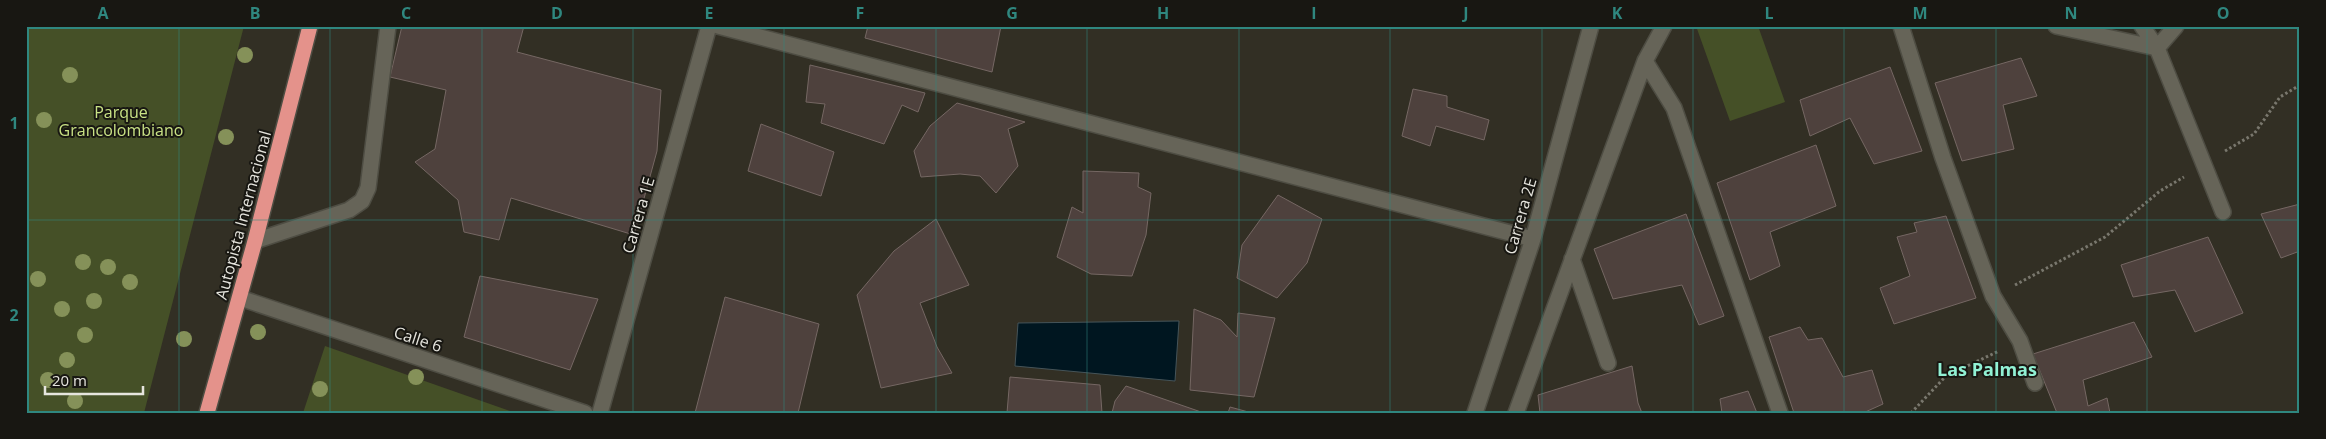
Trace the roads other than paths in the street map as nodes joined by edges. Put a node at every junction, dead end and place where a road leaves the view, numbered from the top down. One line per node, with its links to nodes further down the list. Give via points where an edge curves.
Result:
1 (310, 26): 15 (highway, Autopista Internacional)
2 (388, 26): 15 (street, via 368,188 362,201 349,210)
3 (709, 26): 22 (street, Carrera 1E)
4 (718, 26): 14 (street)
5 (1592, 26): 14 (street, Carrera 2E)
6 (1664, 26): 12 (street)
7 (1902, 26): 19 (street, via 1943,158 1993,296 2020,341)
8 (2056, 26): 11 (street)
9 (2142, 26): 11 (street)
10 (2176, 26): 11 (street)
11 (2156, 48): 13 (street)
12 (1645, 61): 16 (street); 25 (street, via 1674,108)
13 (2223, 212)
14 (1532, 239): 23 (street, Carrera 2E)
15 (255, 241): 17 (highway, Autopista Internacional)
16 (1572, 259): 18 (street); 24 (street)
17 (240, 298): 20 (highway, Autopista Internacional); 21 (street, Calle 6)
18 (1608, 363)
19 (2034, 383)
20 (207, 413)
21 (585, 413)
22 (600, 413)
23 (1475, 413)
24 (1516, 413)
25 (1780, 413)

